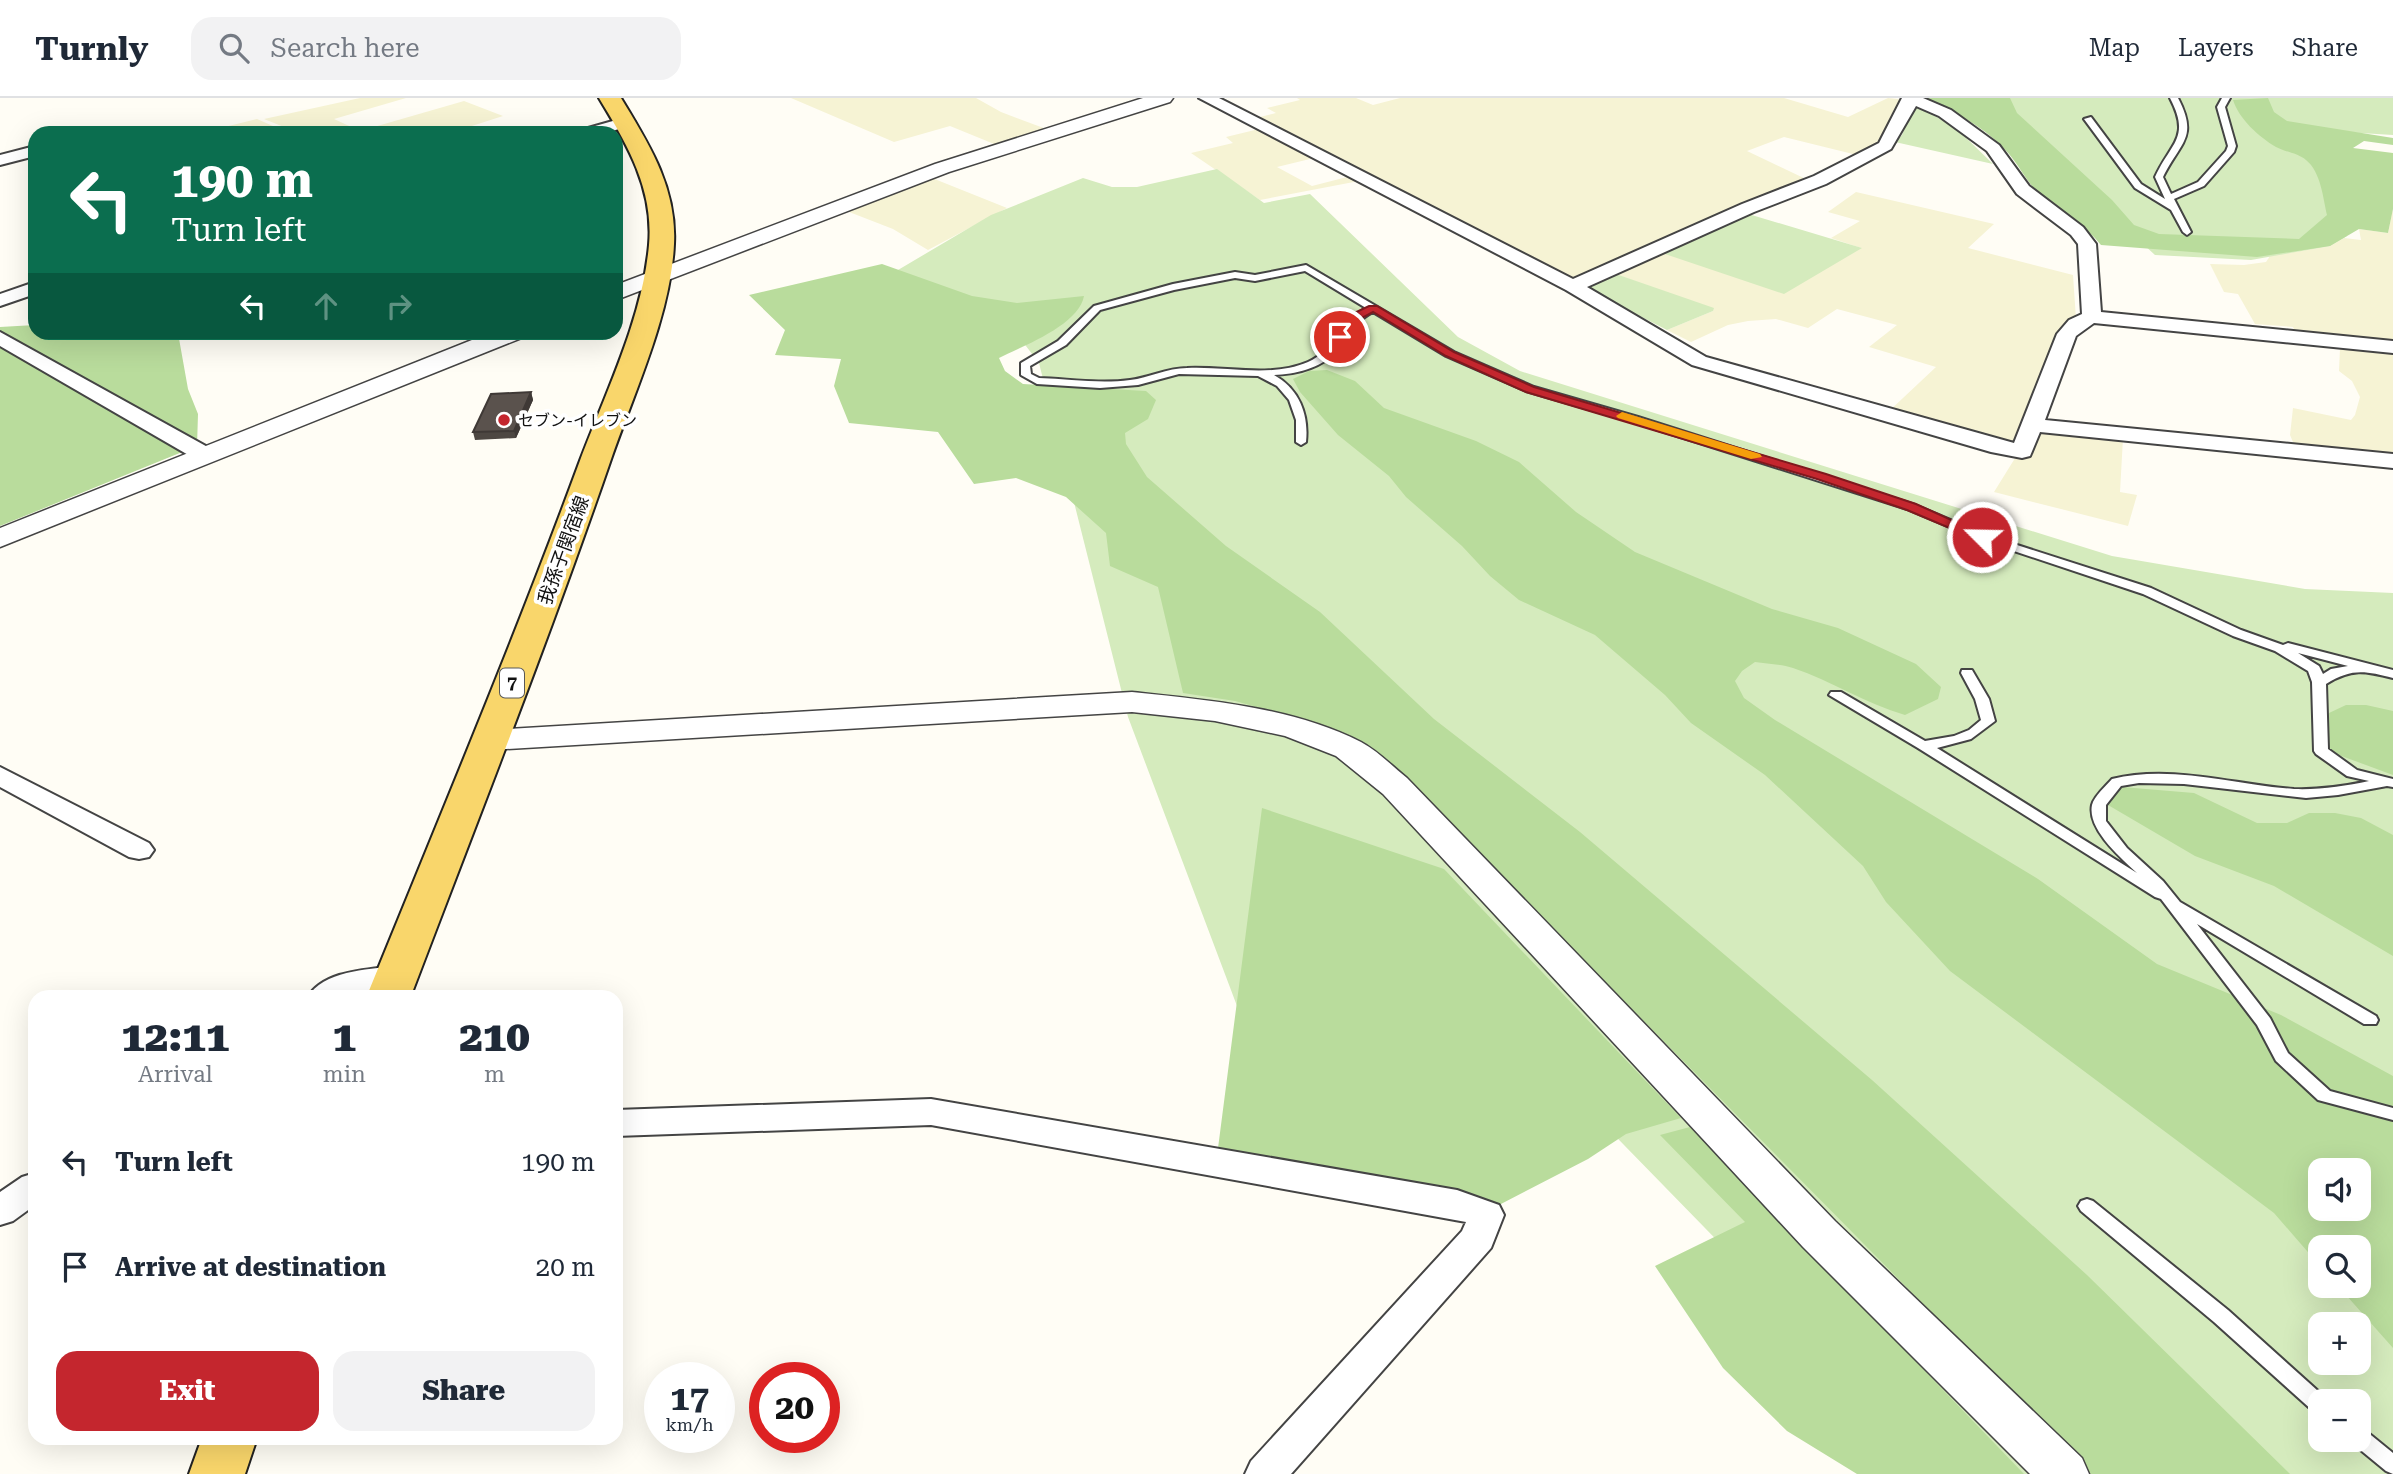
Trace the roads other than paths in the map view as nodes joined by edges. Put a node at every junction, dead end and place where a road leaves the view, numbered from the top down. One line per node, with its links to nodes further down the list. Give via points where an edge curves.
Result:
1 (610, 98): 8 (main road, 我孫子関宿線 / 7)
2 (1163, 98): 15 (street, via 942,168)
3 (1207, 98): 16 (street)
4 (1911, 98): 16 (street, via 1885,146 1820,180); 21 (street, via 1945,113 1993,148 2023,190 2077,231 2087,244)
5 (2174, 98): 12 (lane, via 2186,126 2159,177)
6 (2226, 98): 12 (lane, via 2221,107 2230,152 2201,184)
7 (2088, 120): 13 (lane, via 2138,187)
8 (627, 122): 9 (street); 15 (main road, 我孫子関宿線 / 7, via 658,192 662,243)
9 (612, 126)
10 (28, 153): 11 (street)
11 (0, 160)
12 (2169, 198): 13 (lane)
13 (2176, 209): 14 (lane)
14 (2187, 232)
15 (657, 278): 18 (street); 37 (main road, 我孫子関宿線 / 7, via 589,480)
16 (1573, 286): 26 (street, via 1699,361 1999,447 2022,451)
17 (28, 290): 19 (street)
18 (623, 290)
19 (0, 300)
20 (1373, 308): 25 (lane, via 1349,322 1330,352 1313,364); 25 (lane, via 1307,268 1255,278 1235,275 1173,286 1097,308 1062,344 1026,365 1026,375 1037,381 1090,383 1137,382 1178,371); 31 (lane, via 1450,354 1530,390 1911,507 1982,537 2147,591)
21 (2092, 317): 24 (street); 26 (street, via 2067,334)
22 (0, 338): 28 (street)
23 (495, 340): 28 (street)
24 (2393, 347)
25 (1258, 373): 27 (lane, via 1286,386 1299,413)
26 (2033, 425): 29 (street)
27 (1301, 442)
28 (205, 455): 30 (street)
29 (2393, 461)
30 (0, 538)
31 (2263, 642): 32 (lane); 35 (lane, via 2298,656 2314,668)
32 (2373, 668): 34 (lane); 35 (lane, via 2336,673)
33 (1968, 673): 38 (lane, via 1988,721 1973,736 1955,743)
34 (2393, 674)
35 (2319, 682): 40 (lane, via 2321,751 2352,773)
36 (1836, 695): 38 (lane)
37 (490, 740): 43 (main road, 我孫子関宿線 / 7); 57 (street, via 1132,702 1263,721 1349,750 1395,786 1819,1234)
38 (1923, 746): 42 (lane)
39 (0, 776): 41 (street)
40 (2393, 784): 42 (lane, via 2297,793 2149,776 2118,782 2099,804 2099,821)
41 (139, 850)
42 (2173, 903): 45 (lane); 46 (lane, via 2264,1022 2281,1057 2304,1080 2324,1096)
43 (391, 987): 44 (street, via 342,985)
44 (335, 990)
45 (2370, 1020)
46 (2393, 1114)
47 (623, 1123): 56 (street, via 931,1112 1457,1204 1486,1215 1478,1238)
48 (28, 1193): 50 (street)
49 (2087, 1206): 51 (lane)
50 (0, 1211)
51 (2308, 1394)
52 (228, 1445): 55 (main road)
53 (2371, 1447): 54 (lane)
54 (2393, 1465)
55 (218, 1474)
56 (1265, 1474)
57 (2064, 1474)

